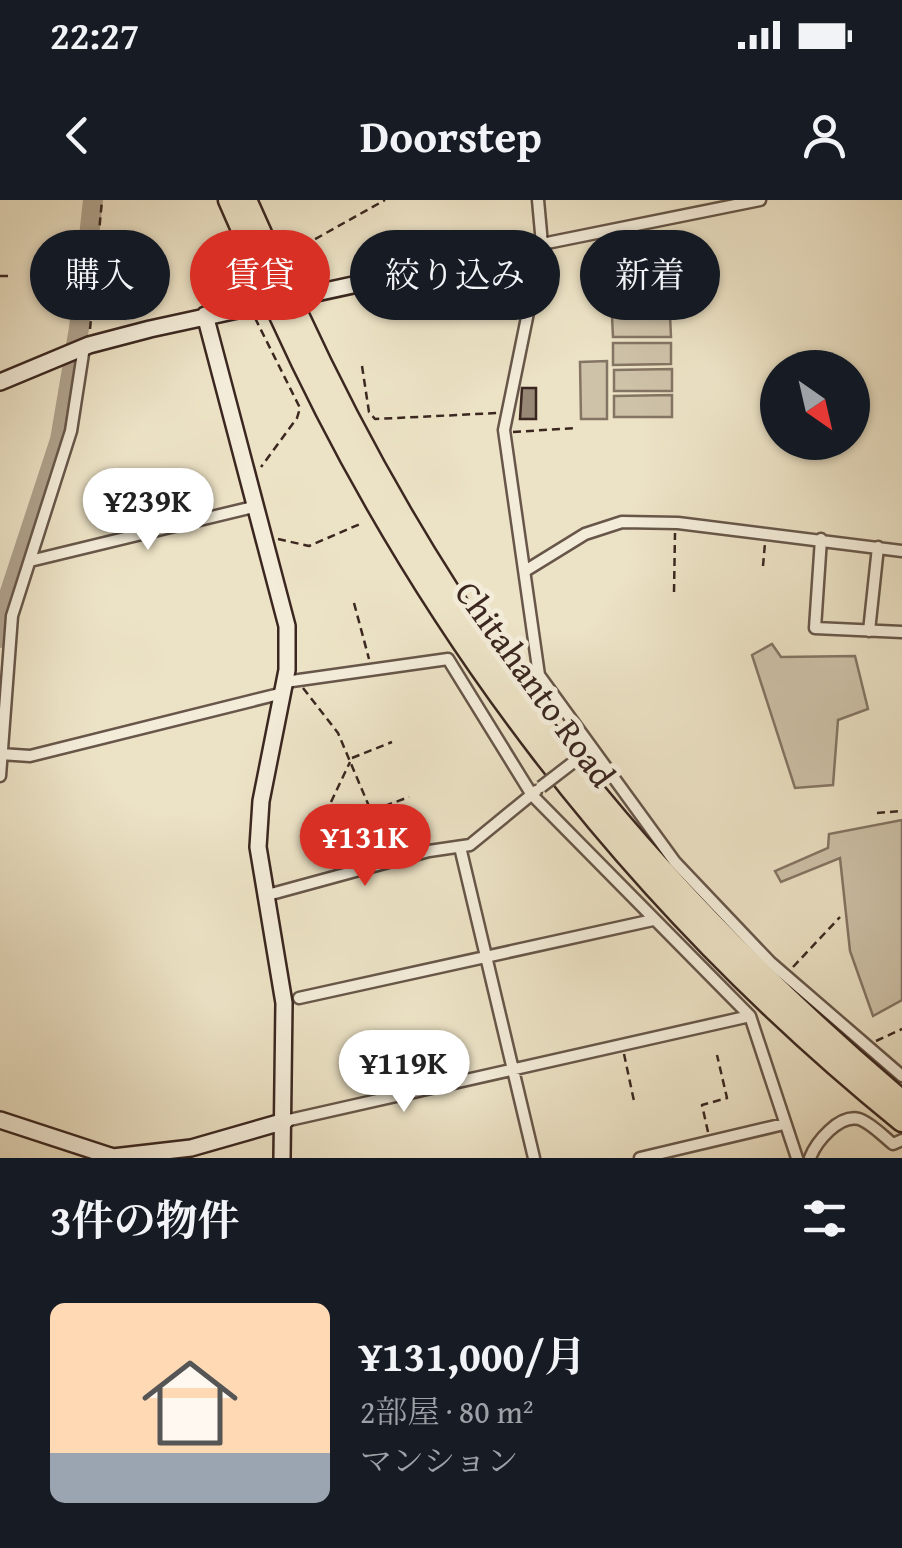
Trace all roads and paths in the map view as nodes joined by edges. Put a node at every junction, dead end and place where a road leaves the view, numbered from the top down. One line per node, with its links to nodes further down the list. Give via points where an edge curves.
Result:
1 (102, 200): 20 (path)
2 (228, 200): 7 (highway, Chitahanto Road)
3 (246, 200): 8 (highway, Chitahanto Road)
4 (385, 200): 10 (path)
5 (538, 200): 9 (street)
6 (760, 200): 11 (street)
7 (245, 230)
8 (257, 230)
9 (541, 230)
10 (330, 232)
11 (560, 240)
12 (0, 276): 13 (path)
13 (10, 276)
14 (190, 319): 20 (street)
15 (206, 320): 26 (street)
16 (257, 320): 26 (path, via 300,408)
17 (292, 320): 69 (highway, Chitahanto Road, via 414,538 532,718 693,907)
18 (292, 320): 72 (highway, Chitahanto Road, via 364,483 409,562 567,789 729,968)
19 (526, 320): 23 (street)
20 (86, 346): 22 (street); 35 (street, via 71,431)
21 (362, 366): 23 (path, via 374,419)
22 (0, 382)
23 (506, 414): 25 (street)
24 (576, 428): 25 (path)
25 (504, 432): 37 (street)
26 (250, 476): 27 (street)
27 (258, 506): 32 (street); 35 (street)
28 (675, 523): 30 (street); 37 (street, via 622,522 585,534); 38 (path)
29 (360, 524): 32 (path, via 309,546)
30 (766, 533): 31 (street); 36 (path)
31 (821, 538): 33 (street); 40 (street, via 815,628)
32 (268, 542): 43 (street, via 287,626)
33 (878, 547): 34 (street); 40 (street)
34 (902, 551)
35 (30, 561): 46 (street, via 10,634)
36 (763, 566)
37 (525, 571): 45 (street, via 539,675)
38 (674, 592)
39 (354, 603): 42 (path)
40 (869, 631): 41 (street)
41 (902, 632)
42 (373, 672): 43 (street); 49 (street, via 448,659)
43 (289, 686): 46 (street, via 30,756); 47 (path, via 333,724); 55 (street, via 258,824)
44 (392, 742): 47 (path)
45 (587, 748): 49 (street, bridge); 59 (street, via 675,862)
46 (2, 754): 48 (street)
47 (350, 760): 50 (path, via 370,811); 51 (path)
48 (0, 776)
49 (536, 791): 54 (street); 57 (street)
50 (409, 797)
51 (332, 802)
52 (902, 811): 53 (path)
53 (877, 813)
54 (460, 847): 55 (street); 58 (street)
55 (264, 896): 71 (street, via 284,1003)
56 (840, 917): 59 (path)
57 (653, 920): 58 (street); 61 (street)
58 (488, 959): 60 (street); 66 (street)
59 (786, 976): 64 (street)
60 (299, 998)
61 (750, 1016): 63 (street); 73 (street)
62 (902, 1030): 64 (path)
63 (622, 1045): 66 (street); 68 (path)
64 (868, 1048): 67 (street)
65 (717, 1055): 75 (path, via 726,1098 702,1105)
66 (514, 1070): 71 (street); 77 (street)
67 (902, 1076)
68 (634, 1101)
69 (902, 1101)
70 (0, 1120): 71 (street, via 113,1156 191,1148)
71 (286, 1121): 76 (street)
72 (902, 1122)
73 (784, 1124): 75 (street); 79 (street)
74 (902, 1140): 80 (street, via 893,1144 862,1120 849,1120 826,1133)
75 (710, 1142): 78 (street)
76 (282, 1158)
77 (534, 1158)
78 (640, 1158)
79 (797, 1158)
80 (810, 1158)

